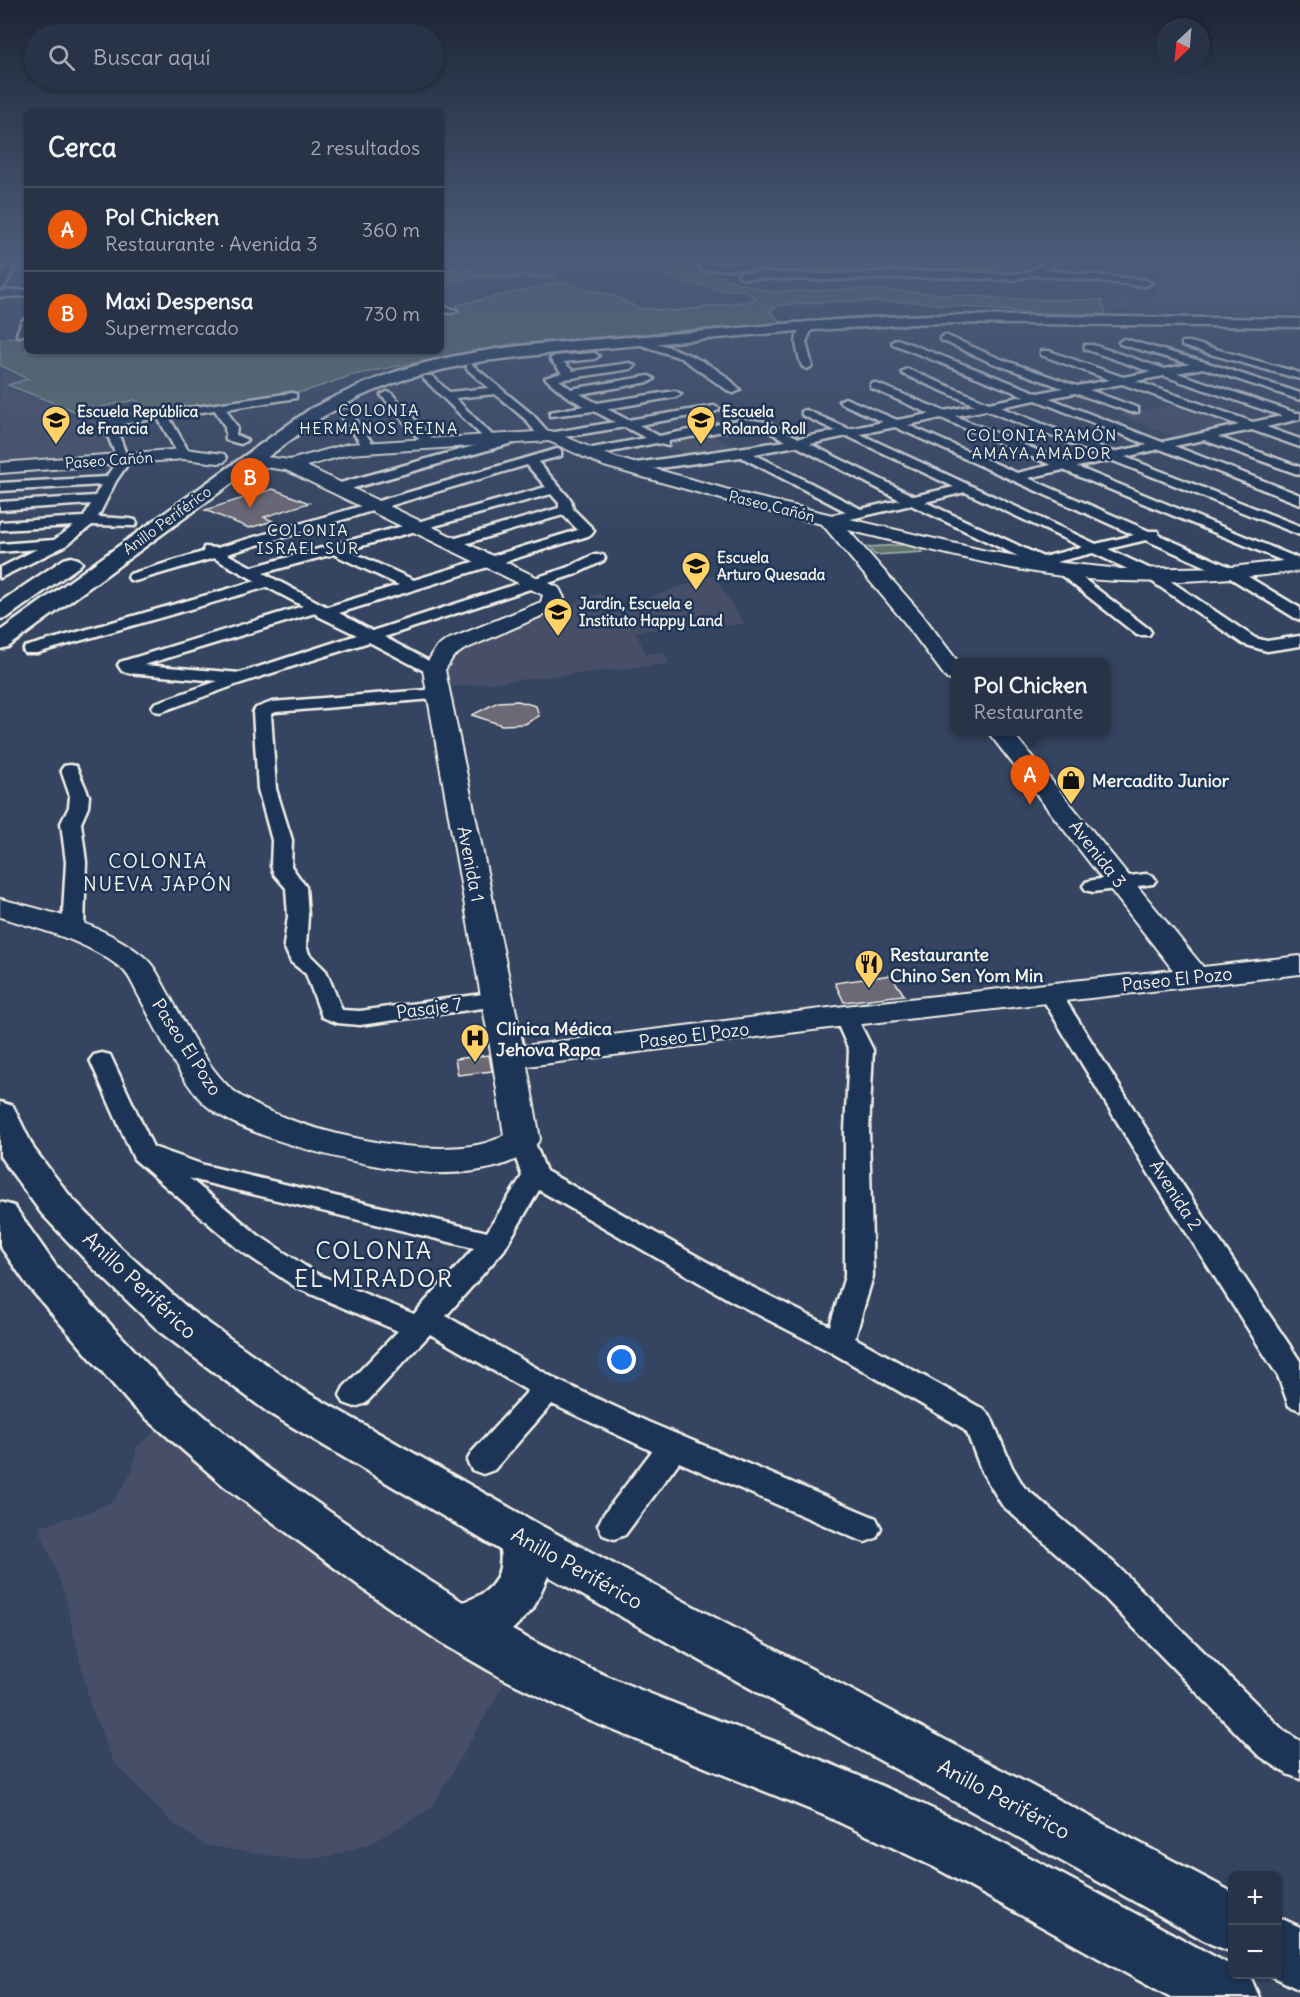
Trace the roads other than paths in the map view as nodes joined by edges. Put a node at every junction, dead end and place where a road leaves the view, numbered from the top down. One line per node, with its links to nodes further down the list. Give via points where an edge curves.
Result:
1 (482, 353): 33 (highway, Anillo Periférico, via 383,374)
2 (510, 353): 49 (highway, Anillo Periférico, via 376,384 316,413)
3 (676, 353): 26 (street, via 701,365)
4 (801, 353): 14 (street)
5 (924, 353): 32 (street)
6 (979, 353): 24 (street)
7 (1045, 353): 22 (street)
8 (1107, 353): 17 (street)
9 (1163, 353): 12 (street)
10 (1219, 353): 19 (street)
11 (594, 356): 18 (street, via 555,359)
12 (1204, 365): 17 (street); 31 (street)
13 (630, 366): 18 (street)
14 (807, 366)
15 (471, 368): 25 (street)
16 (908, 372): 36 (street)
17 (1163, 373): 22 (street); 45 (street)
18 (569, 374): 27 (street, via 550,378)
19 (1300, 376)
20 (428, 378): 30 (street)
21 (649, 380): 27 (street)
22 (1123, 380): 24 (street); 48 (street)
23 (874, 386): 44 (street)
24 (1077, 389): 32 (street); 39 (street)
25 (498, 390): 30 (street); 56 (street)
26 (734, 390)
27 (569, 393): 37 (street)
28 (675, 394): 37 (street)
29 (387, 395): 57 (street)
30 (447, 396): 54 (street)
31 (1300, 397)
32 (1034, 398): 36 (street); 61 (street)
33 (302, 399): 35 (street); 49 (highway, Anillo Periférico)
34 (845, 401): 47 (street)
35 (218, 405): 41 (street); 49 (street, via 231,427 230,437)
36 (987, 406): 44 (street); 65 (street)
37 (596, 407): 43 (street); 46 (street)
38 (714, 409): 46 (street)
39 (1134, 410)
40 (345, 412): 60 (street)
41 (161, 413): 64 (street); 67 (street, via 108,422)
42 (806, 413): 51 (street)
43 (554, 414)
44 (942, 415): 47 (street); 72 (street)
45 (1299, 418): 48 (street)
46 (629, 423): 55 (street); 56 (street)
47 (894, 424): 51 (street); 77 (street)
48 (1252, 427): 52 (street); 59 (street)
49 (265, 429): 66 (highway, Anillo Periférico); 69 (highway, Anillo Periférico)
50 (704, 431): 55 (street); 58 (street, via 755,423); 63 (street)
51 (846, 434): 58 (street); 81 (street)
52 (1206, 436): 61 (street); 75 (street)
53 (516, 438): 54 (street, Paseo Cañón); 56 (street, Paseo Cañón); 80 (street)
54 (489, 439): 57 (street, Paseo Cañón)
55 (658, 440): 62 (street); 68 (street)
56 (551, 442): 62 (street, Paseo Cañón); 70 (street)
57 (429, 443): 60 (street, Paseo Cañón)
58 (795, 443): 63 (street); 83 (street)
59 (1300, 443)
60 (369, 447): 71 (street, Paseo Cañón)
61 (1159, 447): 65 (street); 84 (street)
62 (586, 453): 74 (street, Paseo Cañón)
63 (741, 453): 68 (street); 91 (street)
64 (184, 454): 66 (street, Paseo Cañón); 67 (street, Paseo Cañón)
65 (1112, 456): 72 (street); 90 (street)
66 (218, 458): 76 (highway, Anillo Periférico)
67 (124, 459): 73 (street, Paseo Cañón); 78 (street)
68 (691, 459): 74 (street)
69 (250, 460): 71 (street, Paseo Cañón); 105 (highway, Anillo Periférico)
70 (530, 460): 82 (street); 87 (street)
71 (290, 465): 80 (street)
72 (1064, 467): 77 (street); 95 (street)
73 (0, 468)
74 (629, 468): 92 (street, Paseo Cañón)
75 (1300, 471)
76 (192, 477)
77 (1016, 477): 81 (street); 99 (street)
78 (110, 481): 79 (street); 85 (street)
79 (0, 487)
80 (338, 488): 87 (street)
81 (965, 488): 83 (street); 104 (street)
82 (553, 489): 89 (street, via 566,503); 96 (street)
83 (909, 499): 91 (street); 110 (street)
84 (1299, 499): 90 (street)
85 (100, 500): 86 (street); 93 (street)
86 (0, 506)
87 (374, 506): 96 (street); 107 (street)
88 (148, 510): 94 (highway, Anillo Periférico)
89 (566, 510): 101 (street); 109 (street, via 586,532)
90 (1248, 511): 95 (street); 98 (street)
91 (857, 512): 92 (street)
92 (829, 520): 110 (street, Paseo Cañón, via 986,557); 129 (street)
93 (89, 521): 94 (street); 97 (street); 100 (street)
94 (130, 523): 105 (highway, Anillo Periférico)
95 (1198, 523): 99 (street); 111 (street)
96 (415, 525): 101 (street); 106 (street)
97 (0, 526)
98 (1300, 531)
99 (1150, 535): 104 (street); 114 (street)
100 (60, 543): 103 (street); 115 (street)
101 (453, 543): 109 (street)
102 (199, 546): 107 (street)
103 (0, 548)
104 (1095, 548): 110 (street); 116 (street)
105 (110, 549): 122 (highway, via 90,559 85,554); 127 (highway, Anillo Periférico)
106 (334, 549): 113 (street); 120 (street)
107 (216, 553): 113 (street); 117 (street)
108 (598, 558): 119 (street)
109 (490, 561): 119 (street); 120 (street)
110 (1036, 563): 112 (street, Paseo Cañón)
111 (1299, 564): 114 (street, Paseo Cañón)
112 (1062, 569): 116 (street, Paseo Cañón); 124 (street)
113 (251, 572): 118 (street)
114 (1232, 573): 116 (street, Paseo Cañón); 123 (street)
115 (0, 574)
116 (1152, 575): 126 (street, via 1250,641 1267,646)
117 (135, 577)
118 (268, 582): 121 (street); 128 (street)
119 (535, 582): 125 (street); 131 (street, via 552,592 554,598 548,606 454,645 444,653)
120 (414, 586): 121 (street)
121 (319, 611): 125 (street); 130 (street, via 126,664 135,669)
122 (0, 612)
123 (1300, 615)
124 (1143, 632)
125 (370, 636): 130 (street); 131 (street)
126 (1300, 641)
127 (0, 642)
128 (31, 650)
129 (951, 669)
130 (241, 678): 132 (street)
131 (436, 682): 142 (street, Avenida 1); 142 (street, Pasaje 7, via 262,712 267,789 282,840 281,866 296,887 295,946 299,957 315,970 330,1012 337,1016 360,1018)
132 (161, 707)
133 (1004, 736): 135 (street, Avenida 3)
134 (70, 770): 138 (street, via 81,805 71,823 78,865)
135 (1134, 882): 136 (street); 140 (street, Avenida 3)
136 (1093, 886)
137 (10, 916): 138 (street, Paseo El Pozo)
138 (74, 929): 147 (street, Paseo El Pozo, via 112,946 136,965 199,1072 217,1097 238,1112 280,1128 363,1149 434,1161 501,1152)
139 (1300, 966): 140 (street, Paseo El Pozo)
140 (1195, 977): 141 (street, Paseo El Pozo)
141 (1050, 993): 143 (street, Paseo El Pozo); 156 (street, Avenida 2, via 1292,1373)
142 (497, 999): 144 (street, Avenida 1)
143 (845, 1016): 144 (street, Paseo El Pozo); 153 (street, via 861,1050 857,1131 859,1276)
144 (509, 1058): 147 (street)
145 (102, 1060): 148 (street)
146 (0, 1114): 161 (highway, Anillo Periférico, via 17,1153 56,1204 175,1321 285,1401)
147 (522, 1139): 149 (street)
148 (143, 1153): 151 (street, via 199,1172); 152 (street, via 248,1242 307,1281)
149 (535, 1176): 151 (street); 153 (street, via 738,1292)
150 (0, 1216): 162 (highway, via 42,1276 147,1393 240,1473)
151 (494, 1243): 152 (street)
152 (423, 1323): 154 (street); 155 (street)
153 (839, 1343): 163 (street, via 972,1418 980,1426 998,1472 1013,1496 1102,1573 1271,1743)
154 (548, 1389): 157 (street); 158 (street)
155 (355, 1395)
156 (1300, 1398)
157 (672, 1448): 159 (street); 160 (street)
158 (483, 1461)
159 (614, 1525)
160 (865, 1528)
161 (523, 1539): 162 (highway, via 527,1566 516,1594 492,1616); 164 (highway, Anillo Periférico)
162 (458, 1626): 167 (highway, via 607,1703 845,1797 954,1846)
163 (1300, 1761)
164 (1228, 1920)
165 (1282, 1949): 166 (highway)
166 (1300, 1959)
167 (1229, 1997)

